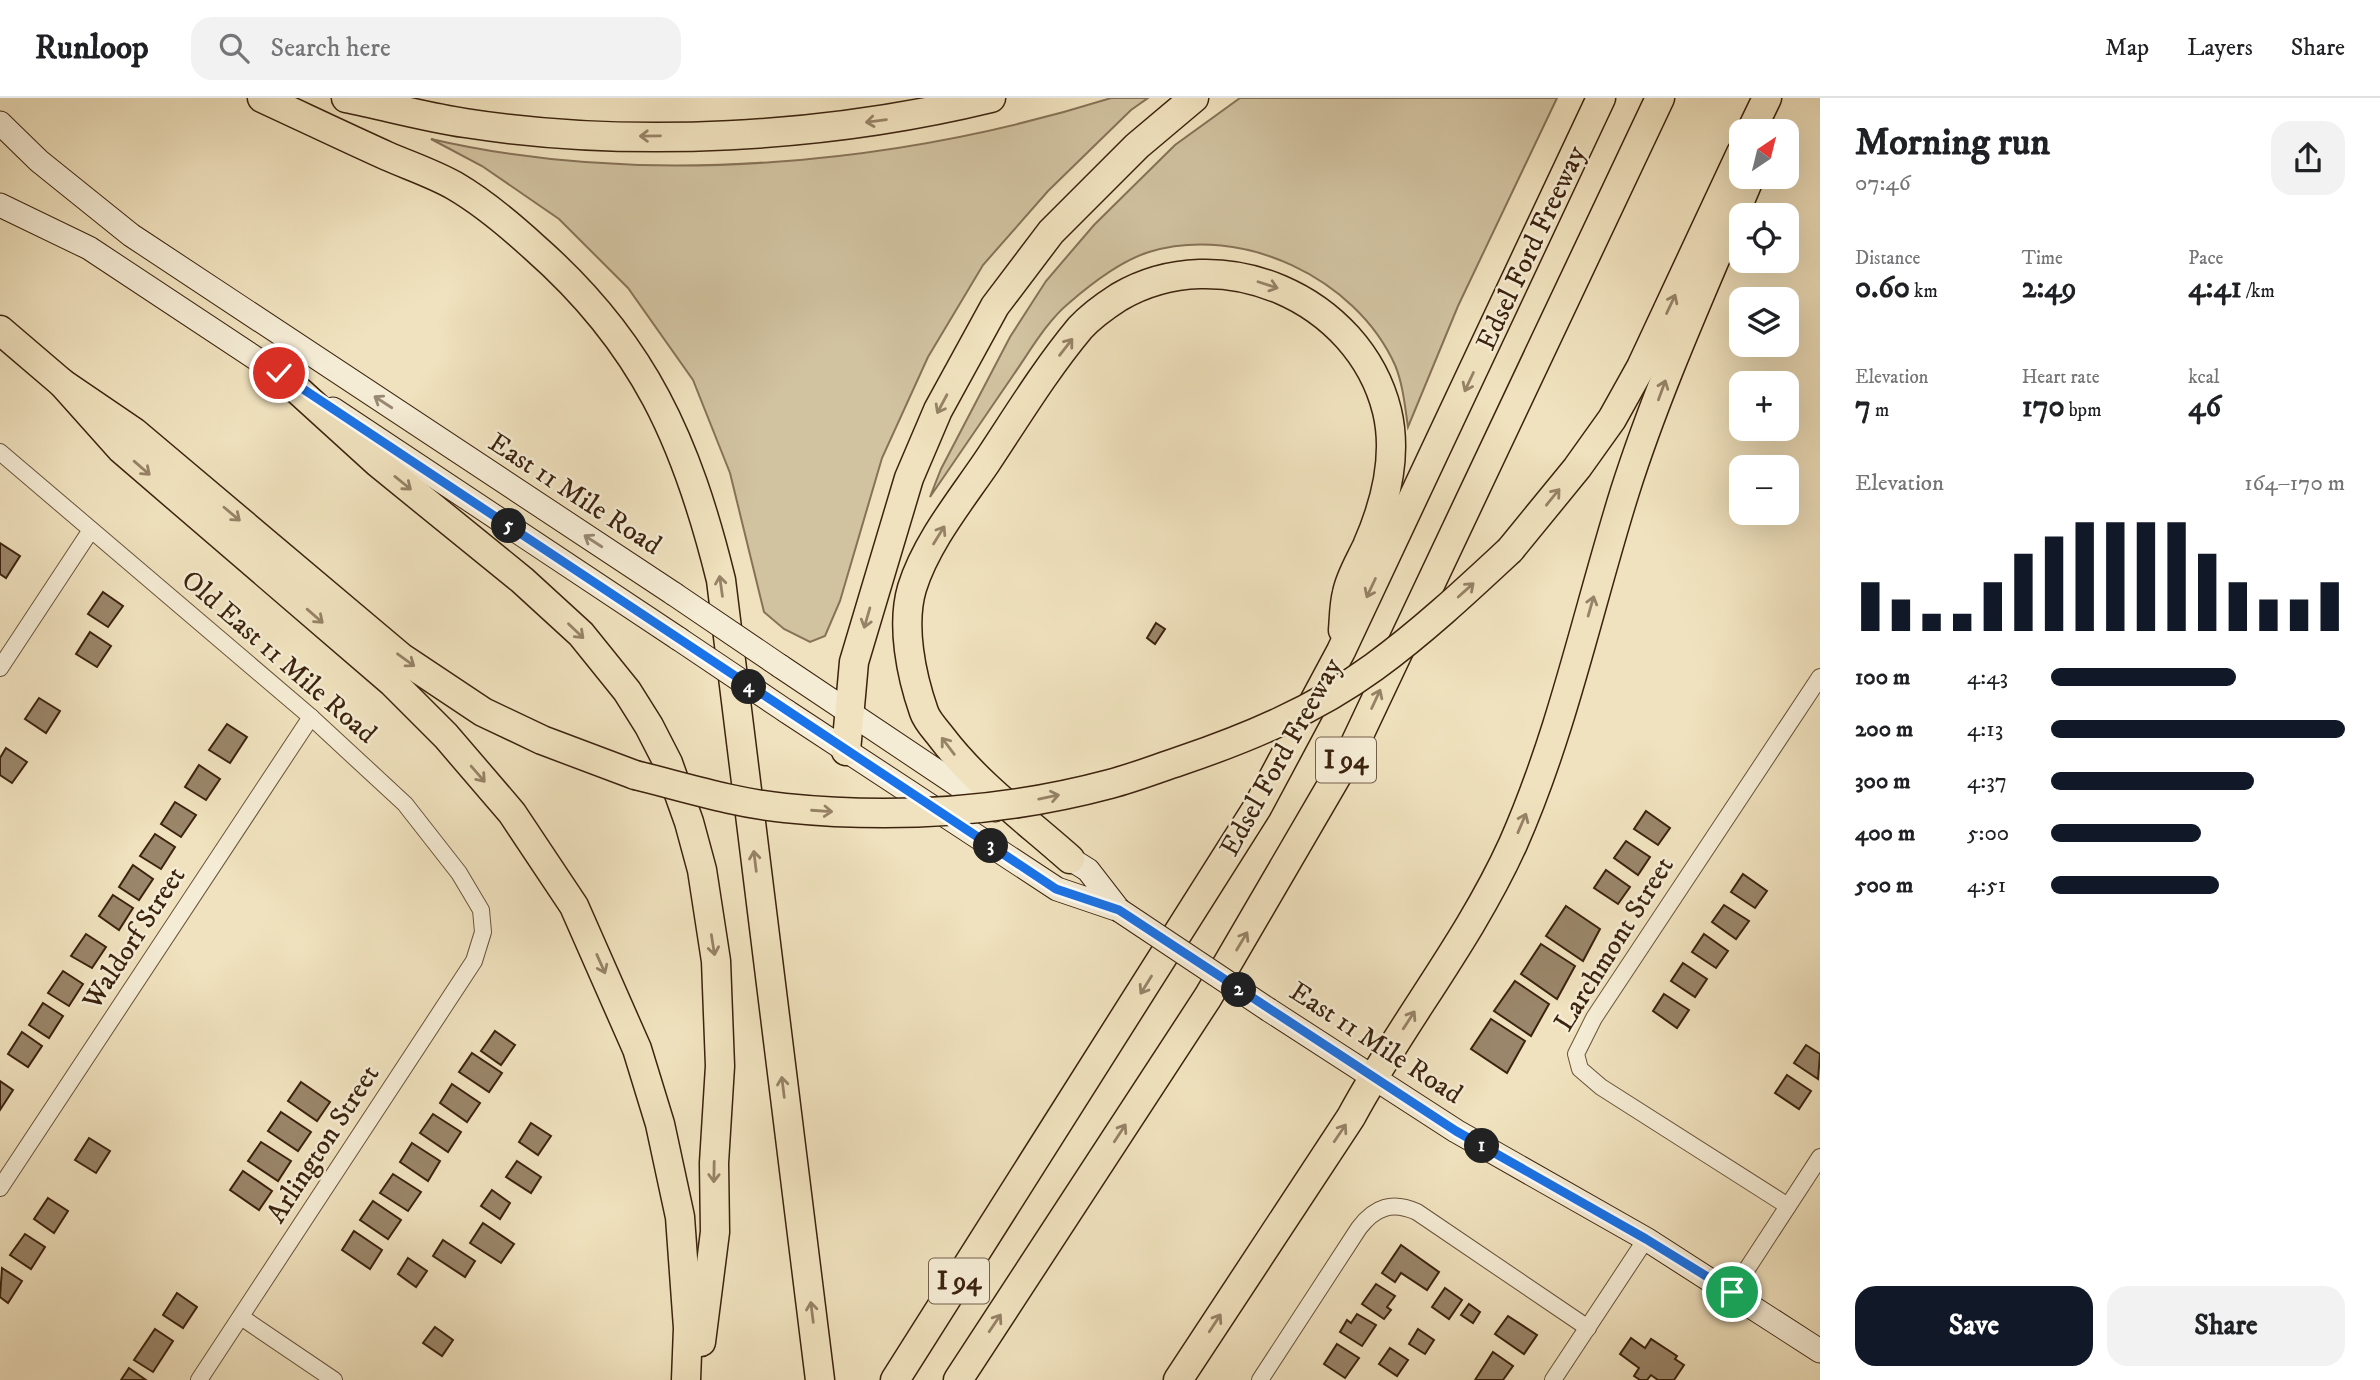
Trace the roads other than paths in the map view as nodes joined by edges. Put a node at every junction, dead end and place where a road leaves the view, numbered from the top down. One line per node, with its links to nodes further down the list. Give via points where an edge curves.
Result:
1 (262, 98): 42 (highway, one-way to 1, via 721,580 708,527 670,425 649,383 589,299 514,229 455,186)
2 (346, 98): 3 (highway, one-way to 2, via 907,117 815,128 644,136 551,134 464,123)
3 (991, 98)
4 (1194, 98): 23 (highway, one-way to 23, via 1137,146 1051,232 995,306 939,410 909,478 855,662)
5 (1601, 98): 20 (highway, Edsel Ford Freeway / I 94, one-way to 20)
6 (1660, 98): 44 (highway, Edsel Ford Freeway / I 94, one-way to 6, via 1208,997 1352,750)
7 (1767, 98): 9 (highway)
8 (1783, 98): 10 (highway)
9 (1757, 119)
10 (1774, 119)
11 (0, 123): 23 (main road, East 11 Mile Road, one-way to 11, bridge, via 131,235 39,162)
12 (1729, 179): 17 (highway, one-way to 12, bridge, via 134,432 402,658 483,712 542,740 635,775 769,805 833,812 970,809 1110,784 1231,744 1333,693 1384,659 1464,593 1510,550 1612,419)
13 (1746, 189): 29 (highway, one-way to 13, via 1479,910 1525,816 1551,748 1625,490 1673,360)
14 (0, 205): 16 (main road, East 11 Mile Road, via 89,248)
15 (0, 330): 17 (highway)
16 (279, 373): 25 (main road, East 11 Mile Road, bridge); 41 (highway, one-way to 41, via 581,634 626,691 668,763 702,870 716,961 720,1066 715,1232)
17 (62, 383): 40 (highway, one-way to 40, via 121,449 393,683 437,727 512,813 574,906 637,1049 660,1124 680,1217 688,1328)
18 (0, 452): 19 (street, Old East 11 Mile Road)
19 (91, 530): 21 (street); 24 (street, Old East 11 Mile Road)
20 (1341, 651): 26 (highway, one-way to 20, via 959,760 925,716 913,671 908,615 911,590 922,564 957,506 1046,373 1100,309 1159,279 1236,276 1293,293 1319,310 1363,358 1387,411 1387,490 1347,592); 43 (highway, Edsel Ford Freeway / I 94, one-way to 43, via 1257,808)
21 (0, 668)
22 (1820, 677): 32 (street, Larchmont Street, via 1594,1018 1576,1054 1580,1069 1601,1087)
23 (851, 713): 25 (highway); 26 (main road, East 11 Mile Road)
24 (311, 716): 28 (street, Old East 11 Mile Road, via 425,827 474,896); 31 (street, Waldorf Street)
25 (846, 751): 27 (main road, East 11 Mile Road, via 1056,889)
26 (1070, 859): 27 (main road, East 11 Mile Road, via 1088,870)
27 (1119, 910): 29 (main road, East 11 Mile Road, bridge)
28 (483, 932): 35 (street, Arlington Street, via 474,961)
29 (1372, 1077): 33 (main road, East 11 Mile Road, via 1456,1131); 45 (highway, one-way to 29, via 1351,1117)
30 (1820, 1157): 32 (street)
31 (0, 1188)
32 (1788, 1206): 34 (street)
33 (1646, 1239): 34 (main road, East 11 Mile Road); 36 (street)
34 (1732, 1292): 37 (main road, East 11 Mile Road)
35 (241, 1317): 38 (street, Arlington Street); 39 (street)
36 (1588, 1328): 46 (street, via 1417,1212 1386,1206 1374,1211 1359,1228); 47 (street)
37 (1820, 1351)
38 (199, 1380)
39 (334, 1380)
40 (686, 1380)
41 (695, 1380)
42 (820, 1380)
43 (895, 1380)
44 (958, 1380)
45 (1178, 1380)
46 (1260, 1380)
47 (1553, 1380)

